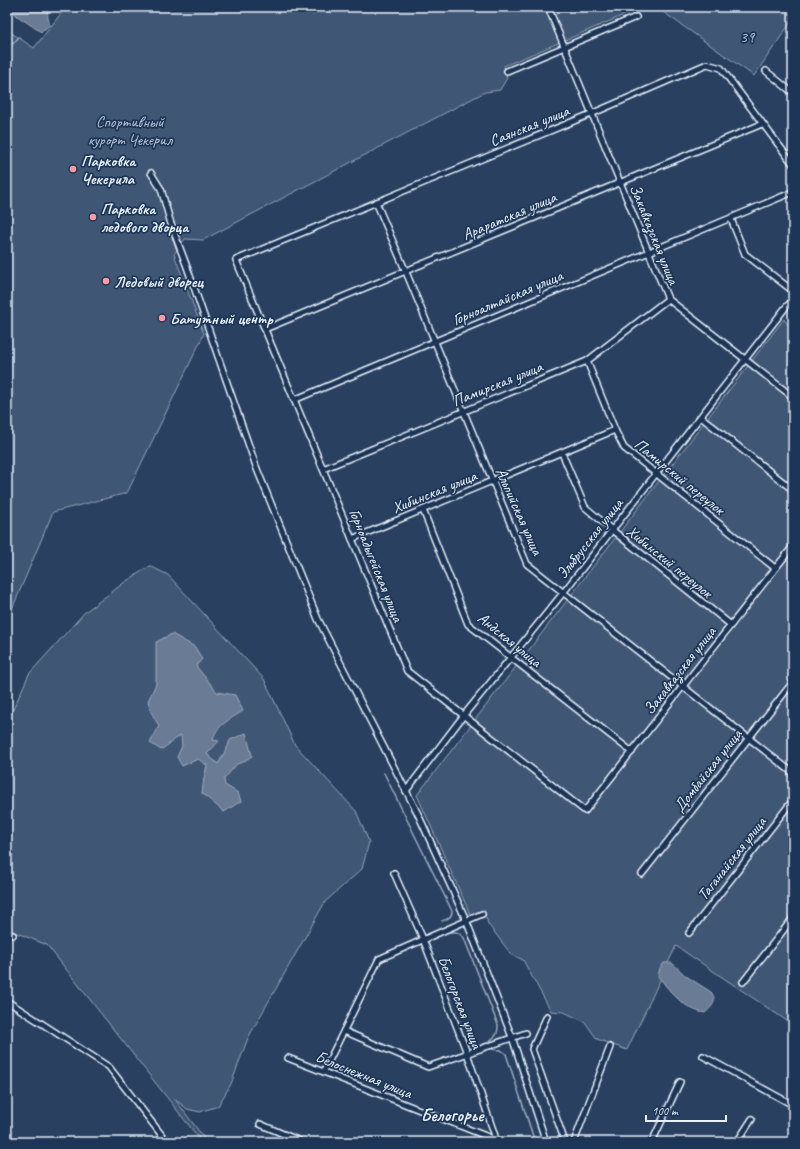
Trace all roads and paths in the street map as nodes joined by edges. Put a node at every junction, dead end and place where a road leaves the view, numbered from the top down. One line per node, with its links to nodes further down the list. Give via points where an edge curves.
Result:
1 (548, 7): 3 (street, Закавказская улица)
2 (636, 17): 3 (street)
3 (564, 47): 4 (street); 7 (street, Закавказская улица)
4 (507, 71)
5 (766, 71): 6 (street)
6 (793, 93)
7 (591, 114): 8 (street, Саянская улица, via 707,64 721,68); 11 (street, Закавказская улица); 13 (street, Саянская улица)
8 (762, 124): 9 (street, Саянская улица); 11 (street, Араратская улица)
9 (793, 164)
10 (151, 173): 49 (street, via 161,189 257,469 318,619)
11 (620, 182): 15 (street, Закавказская улица); 17 (street, Араратская улица)
12 (793, 192): 14 (street, Горноалтайская улица)
13 (376, 202): 16 (street, Саянская улица); 17 (street, Альпийская улица)
14 (731, 219): 15 (street, Горноалтайская улица); 18 (street, via 745,254)
15 (650, 252): 19 (street, Закавказская улица); 22 (street, Горноалтайская улица)
16 (236, 260): 21 (street, Горноадыгейская улица)
17 (406, 272): 21 (street, Араратская улица); 22 (street, Альпийская улица)
18 (793, 291)
19 (668, 299): 23 (street, Закавказская улица); 24 (street, Памирская улица)
20 (793, 300): 23 (street, Эльбрусская улица)
21 (265, 329): 26 (street, Горноадыгейская улица)
22 (435, 341): 26 (street, Горноалтайская улица); 27 (street, Альпийская улица)
23 (746, 359): 25 (street, Закавказская улица); 28 (street, Эльбрусская улица)
24 (587, 361): 27 (street, Памирская улица); 29 (street, Памирский переулок)
25 (793, 397)
26 (294, 400): 31 (street, Горноадыгейская улица)
27 (464, 411): 31 (street, Памирская улица); 33 (street, Альпийская улица)
28 (701, 417): 32 (street, Эльбрусская улица); 34 (street)
29 (615, 430): 30 (street, Хибинская улица); 32 (street, Памирский переулок, via 624,448)
30 (562, 453): 33 (street, Хибинская улица); 36 (street, Хибинский переулок, via 585,507)
31 (323, 469): 37 (street, Горноадыгейская улица)
32 (656, 474): 36 (street, Эльбрусская улица); 39 (street, Памирский переулок)
33 (492, 482): 35 (street, Хибинская улица); 40 (street, Альпийская улица, via 527,564)
34 (793, 490)
35 (423, 510): 37 (street, Хибинская улица); 42 (street, Андская улица, via 468,624)
36 (612, 530): 40 (street, Эльбрусская улица); 41 (street, Хибинский переулок)
37 (352, 539): 45 (street, Горноадыгейская улица, via 407,671)
38 (793, 546): 39 (street, Закавказская улица)
39 (775, 568): 41 (street, Закавказская улица)
40 (563, 593): 42 (street, Эльбрусская улица); 44 (street, Альпийская улица)
41 (731, 625): 44 (street, Закавказская улица)
42 (512, 657): 45 (street, Эльбрусская улица); 47 (street, Андская улица)
43 (793, 682): 46 (street, Домбайская улица)
44 (683, 687): 46 (street, Альпийская улица); 47 (street, Закавказская улица)
45 (464, 715): 49 (street, Эльбрусская улица); 51 (street, Горноадыгейская улица)
46 (749, 738): 48 (street, Альпийская улица); 53 (street, Домбайская улица)
47 (632, 752): 51 (street, Закавказская улица)
48 (793, 773)
49 (406, 791): 56 (street)
50 (793, 800): 58 (street, Таганайская улица)
51 (585, 811)
52 (394, 873): 60 (street, Белогорская улица)
53 (642, 874)
54 (482, 914): 56 (street)
55 (793, 918): 61 (street)
56 (466, 920): 60 (street); 66 (street)
57 (7, 933): 59 (street)
58 (690, 933)
59 (13, 935)
60 (423, 939): 64 (street, via 379,959); 68 (street, Белогорская улица)
61 (743, 982)
62 (7, 1001): 77 (street, via 109,1067)
63 (547, 1016): 80 (street, via 532,1049)
64 (344, 1031): 68 (street, via 428,1067); 71 (street)
65 (526, 1033): 66 (street)
66 (512, 1037): 68 (street); 79 (street)
67 (610, 1047): 81 (street)
68 (467, 1053): 76 (street, Белогорская улица)
69 (703, 1056): 73 (street)
70 (288, 1058): 71 (street, Белоснежная улица)
71 (324, 1071): 76 (street, Белоснежная улица)
72 (680, 1082): 82 (street)
73 (793, 1105)
74 (752, 1119): 83 (street)
75 (260, 1124): 78 (street)
76 (497, 1141)
77 (167, 1142)
78 (302, 1142)
79 (546, 1142)
80 (565, 1142)
81 (574, 1142)
82 (652, 1142)
83 (738, 1142)

